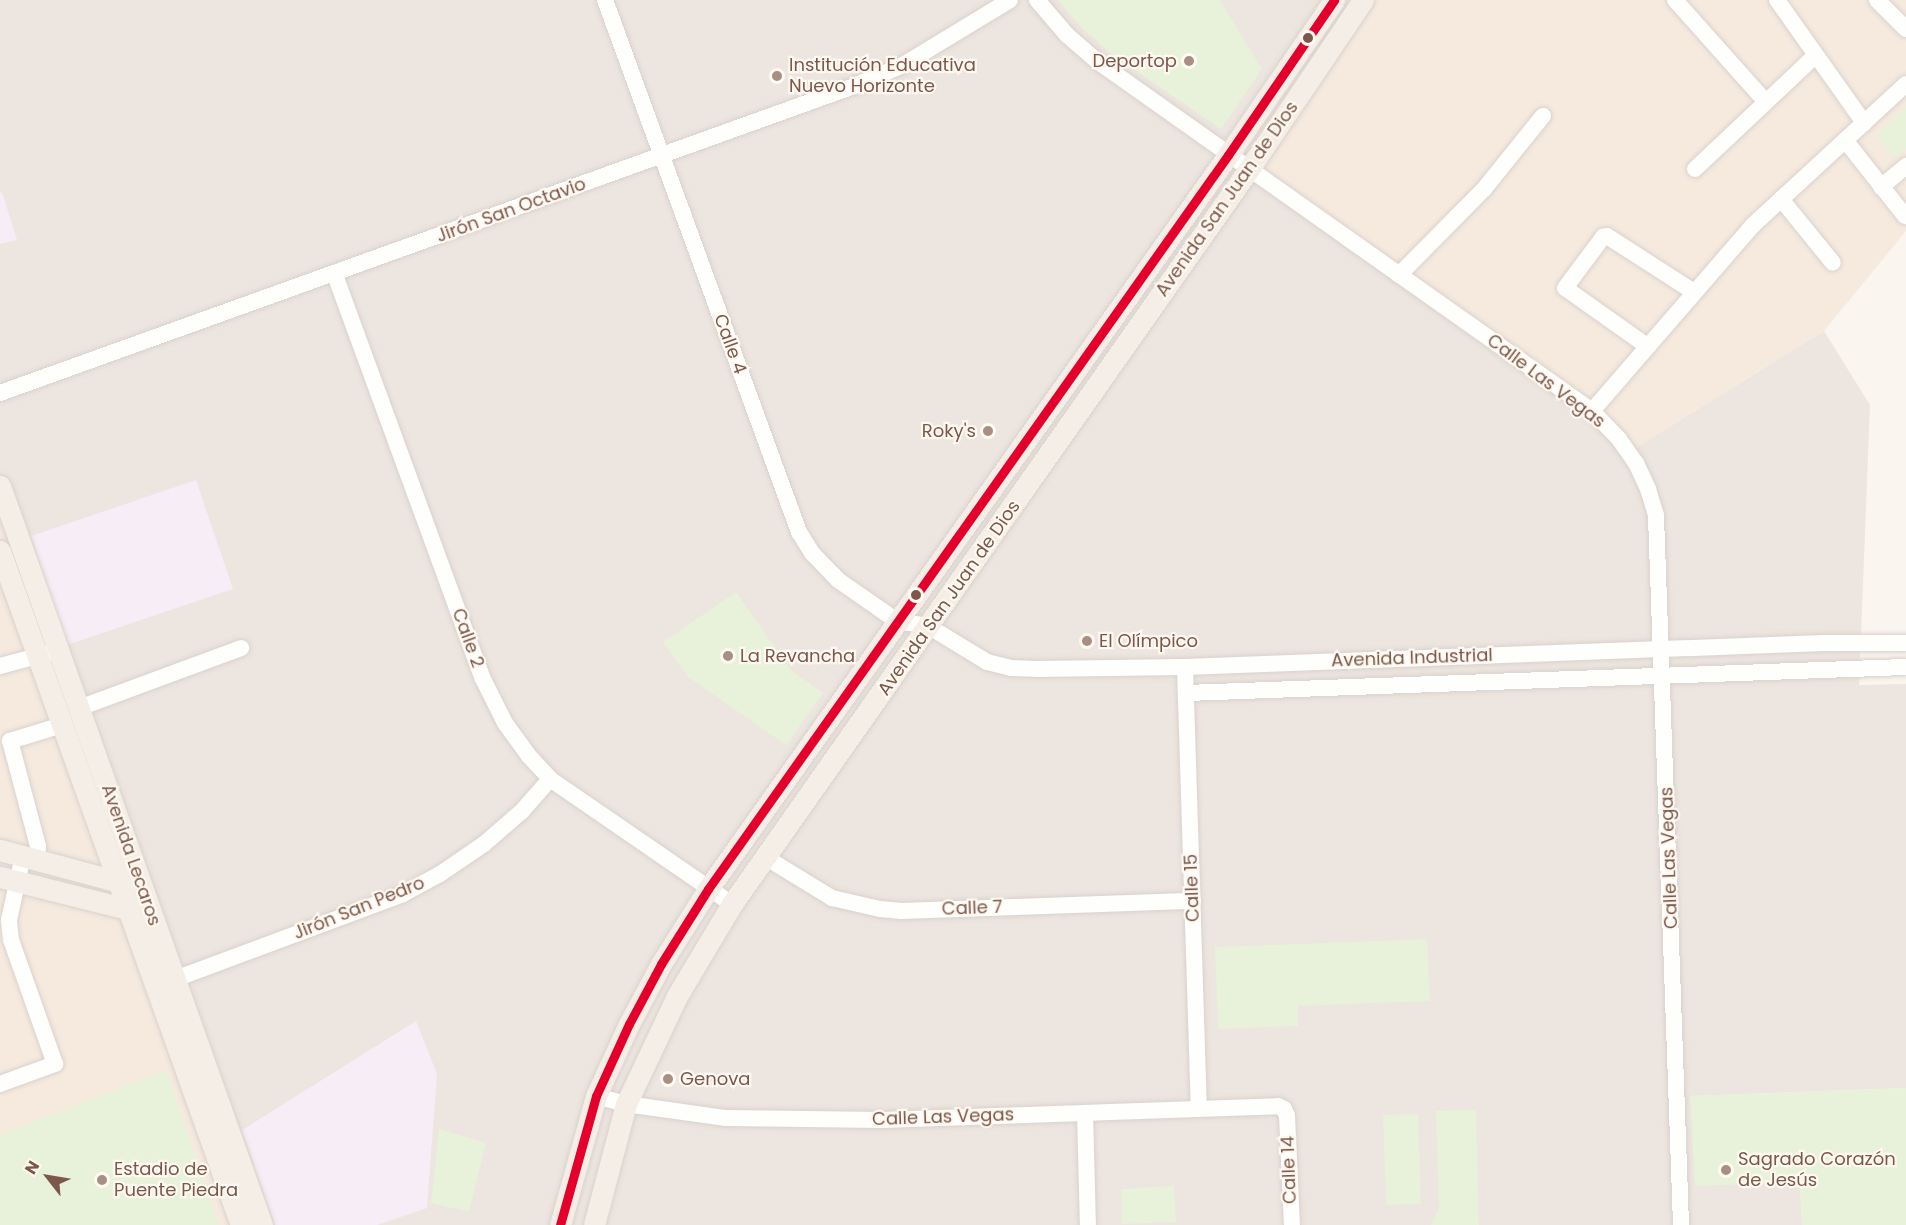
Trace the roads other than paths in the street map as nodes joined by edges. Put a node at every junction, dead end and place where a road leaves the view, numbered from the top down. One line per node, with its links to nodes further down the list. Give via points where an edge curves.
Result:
1 (605, 0): 16 (street, Calle 4)
2 (1010, 0): 16 (street, Jirón San Octavio, via 882,75)
3 (1037, 0): 17 (street, Calle Las Vegas, via 1097,62)
4 (1334, 0): 17 (main road, Avenida San Juan de Dios)
5 (1362, 0): 20 (main road, Avenida San Juan de Dios)
6 (1675, 0): 12 (street)
7 (1777, 0): 10 (street)
8 (1877, 0): 9 (street)
9 (1906, 29)
10 (1816, 55): 12 (street); 14 (street)
11 (1906, 84): 14 (street)
12 (1765, 101): 19 (street)
13 (1543, 116): 26 (street, via 1484,189)
14 (1864, 123): 15 (street)
15 (1845, 140): 21 (street); 22 (street)
16 (662, 155): 25 (street, Jirón San Octavio); 33 (street, Calle 4, via 799,532 831,574)
17 (1228, 155): 20 (street, Calle Las Vegas); 33 (main road, Avenida San Juan de Dios)
18 (1906, 166): 21 (street)
19 (1695, 169)
20 (1249, 170): 26 (street, Calle Las Vegas); 34 (main road, Avenida San Juan de Dios)
21 (1881, 187): 23 (street)
22 (1781, 199): 24 (street); 27 (street)
23 (1905, 216)
24 (1833, 263)
25 (335, 275): 29 (street, Jirón San Octavio); 46 (street, Calle 2, via 482,677 517,741)
26 (1399, 275): 30 (street, Calle Las Vegas)
27 (1694, 292): 28 (street); 28 (street, via 1603,237 1565,288)
28 (1647, 346): 30 (street)
29 (0, 393)
30 (1592, 411): 37 (street, Calle Las Vegas, via 1636,463 1656,516)
31 (0, 486): 38 (main road, Avenida Lecaros)
32 (0, 551): 38 (main road, Avenida Lecaros)
33 (897, 621): 34 (street, Calle 4); 50 (main road, Avenida San Juan de Dios)
34 (928, 627): 40 (street, Avenida Industrial, via 987,662 1011,668); 48 (main road, Avenida San Juan de Dios)
35 (1906, 643): 37 (street, Avenida Industrial)
36 (241, 648): 44 (street)
37 (1662, 651): 40 (street, Avenida Industrial); 42 (street, Calle Las Vegas)
38 (48, 653): 39 (street); 44 (main road, Avenida Lecaros); 45 (main road, Avenida Lecaros)
39 (0, 666)
40 (1185, 667): 43 (street, Calle 15)
41 (1906, 667): 42 (street)
42 (1663, 674): 43 (street); 73 (street, Calle Las Vegas)
43 (1186, 693): 56 (street, Calle 15)
44 (79, 708): 54 (main road, Avenida Lecaros)
45 (62, 724): 49 (street, via 9,741 38,846); 53 (main road, Avenida Lecaros)
46 (550, 779): 55 (street, Calle 2); 60 (street, Jirón San Pedro, via 522,811 484,844 403,894)
47 (0, 850): 49 (main road)
48 (765, 857): 51 (main road, Avenida San Juan de Dios); 56 (street, Calle 7, via 832,898 880,909)
49 (30, 858): 52 (street); 53 (main road)
50 (728, 859): 51 (main road); 55 (main road, Avenida San Juan de Dios)
51 (752, 875): 57 (main road, Avenida San Juan de Dios)
52 (9, 879): 58 (main road); 61 (street, via 11,940 55,1064)
53 (118, 881): 54 (main road); 58 (main road, Avenida Lecaros)
54 (142, 887): 59 (main road, Avenida Lecaros)
55 (708, 889): 57 (street, Calle 2); 62 (main road, Avenida San Juan de Dios, via 629,1023)
56 (1193, 901): 64 (street, Calle 15)
57 (732, 904): 63 (main road, Avenida San Juan de Dios, via 677,996)
58 (129, 910): 59 (main road); 67 (main road, Avenida Lecaros)
59 (152, 915): 60 (main road, Avenida Lecaros)
60 (174, 979): 68 (main road, Avenida Lecaros)
61 (0, 1084)
62 (596, 1096): 63 (street, Calle Las Vegas); 69 (main road, Avenida San Juan de Dios)
63 (626, 1104): 65 (street, Calle Las Vegas, via 726,1118 882,1120); 70 (main road, Avenida San Juan de Dios)
64 (1199, 1109): 65 (street, Calle Las Vegas); 66 (street, Calle Las Vegas, via 1278,1106)
65 (1085, 1113): 71 (street)
66 (1287, 1116): 72 (street, Calle 14)
67 (241, 1225)
68 (262, 1225)
69 (560, 1225)
70 (594, 1225)
71 (1088, 1225)
72 (1292, 1225)
73 (1681, 1225)

